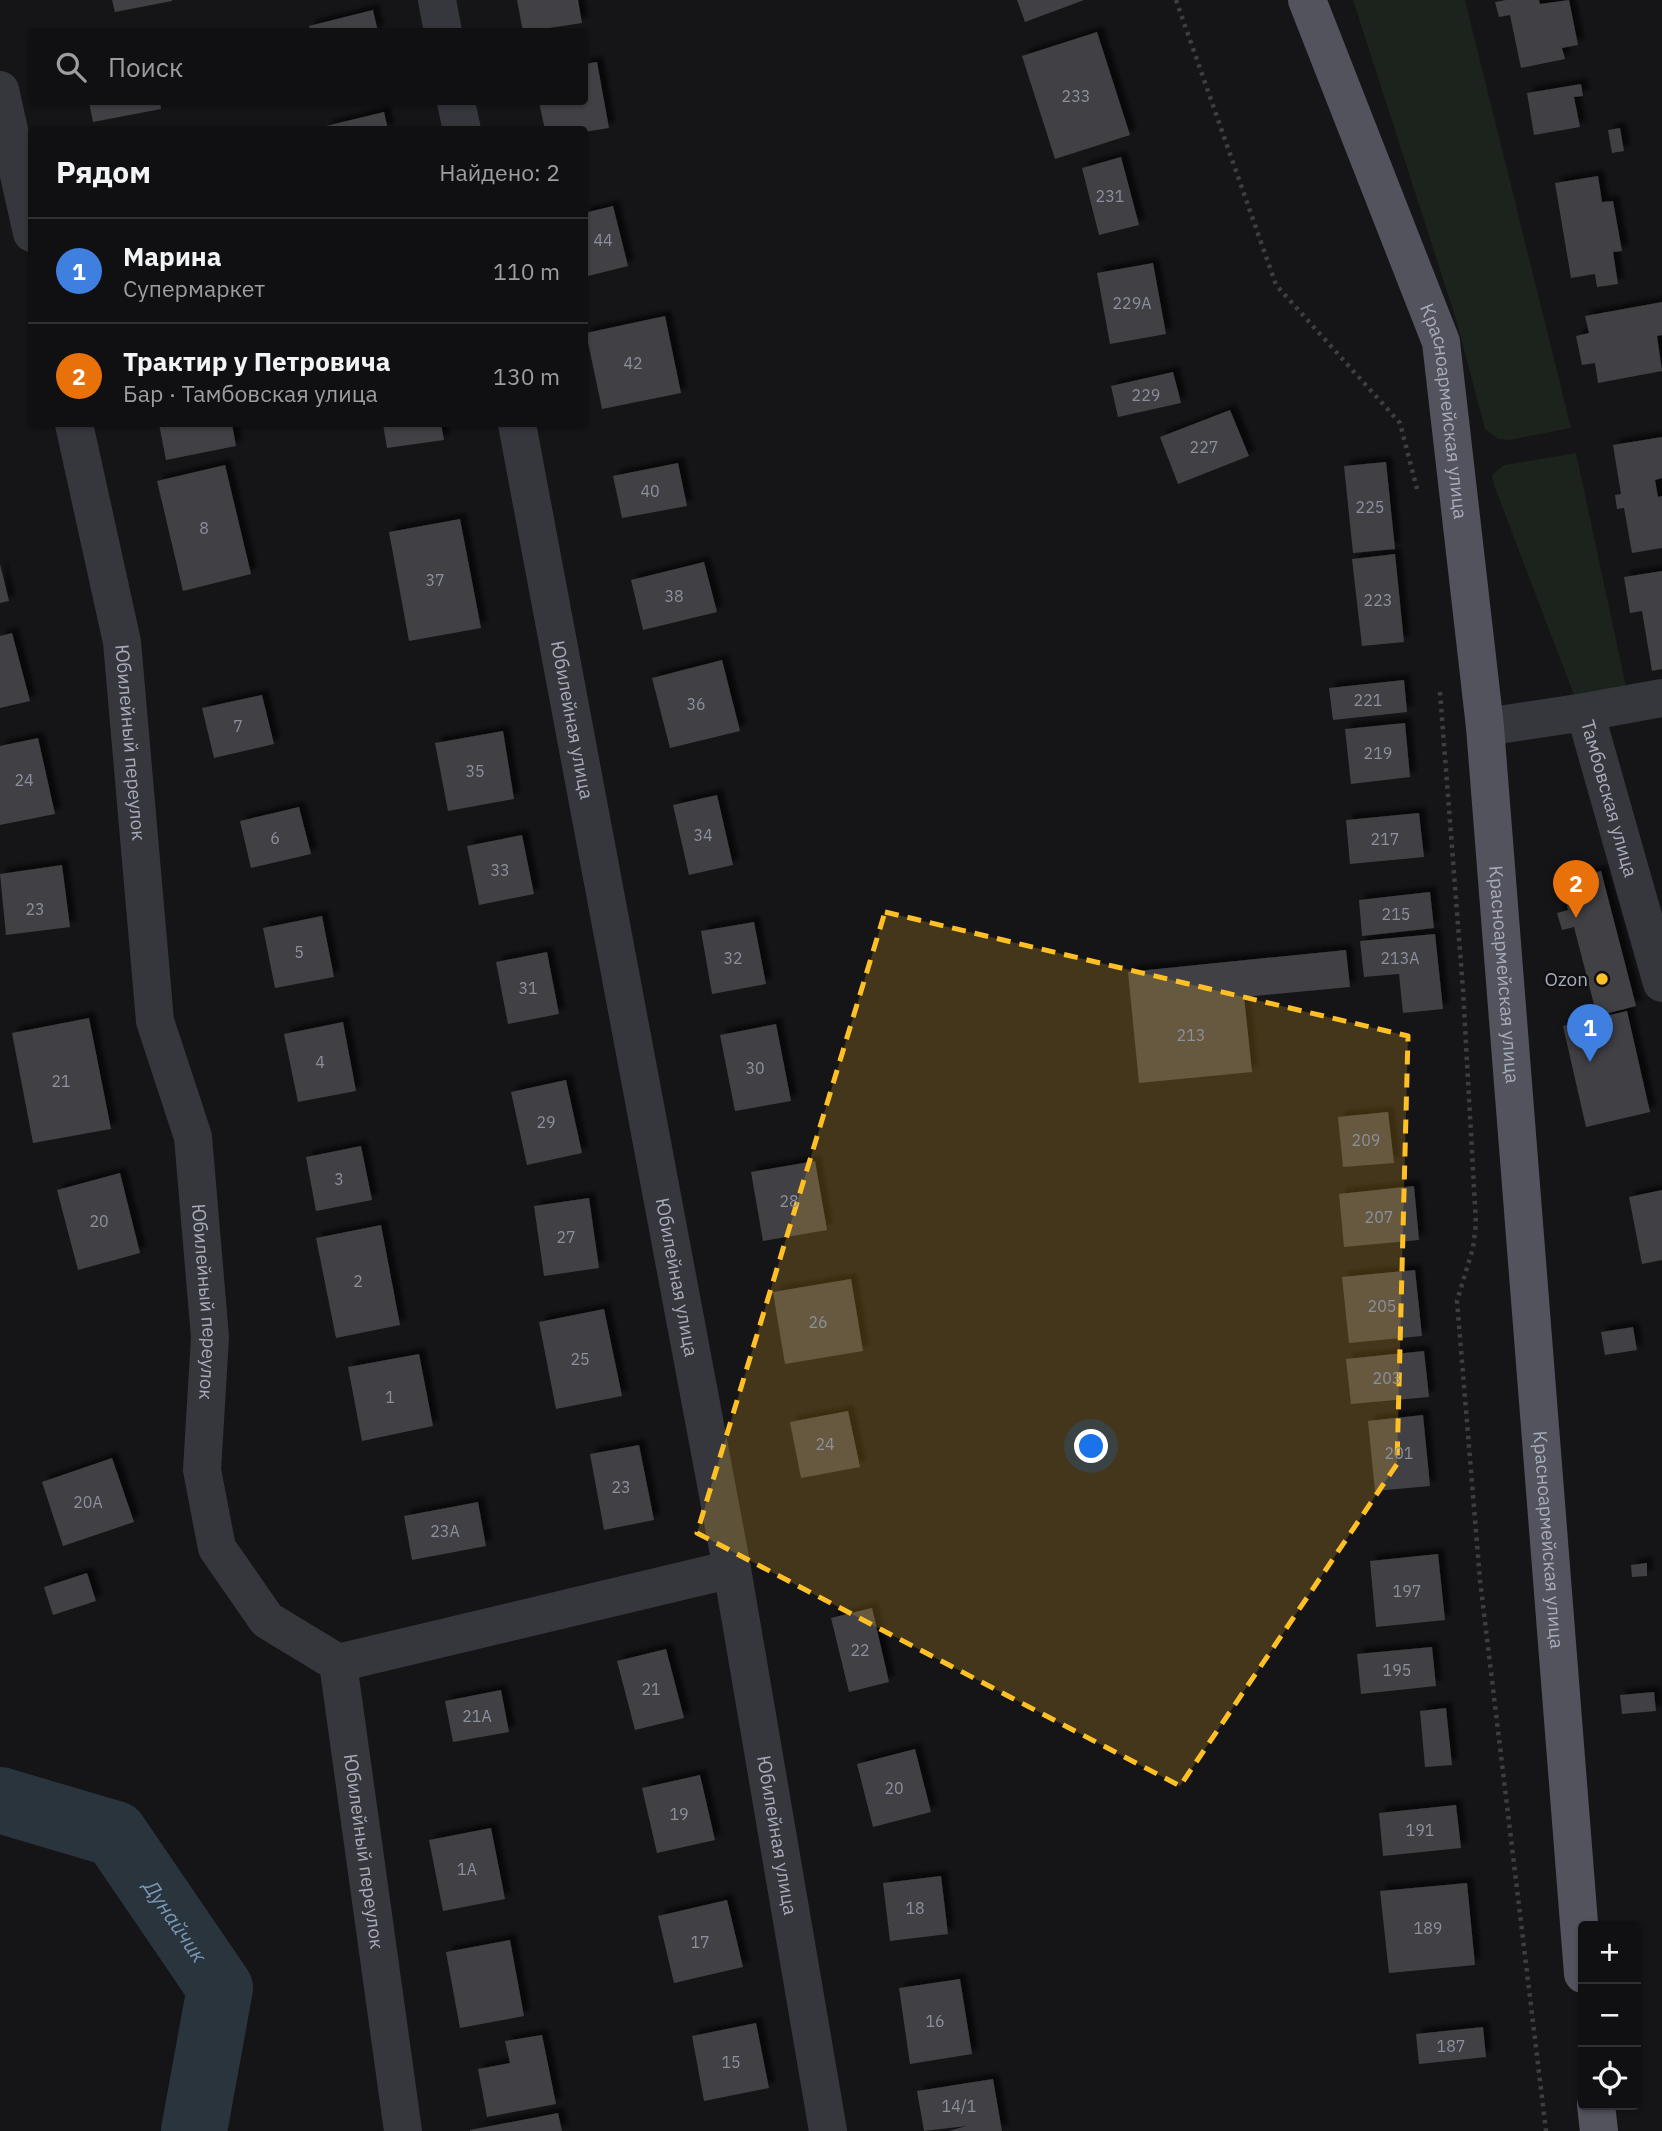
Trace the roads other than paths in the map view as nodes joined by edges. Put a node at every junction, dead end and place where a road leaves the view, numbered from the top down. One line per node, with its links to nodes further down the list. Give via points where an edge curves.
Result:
1 (437, 0): 3 (street)
2 (1307, 0): 12 (main road, Красноармейская улица, via 1441,342)
3 (442, 28)
4 (0, 90): 7 (street)
5 (457, 105): 6 (street)
6 (461, 126)
7 (28, 215)
8 (75, 427): 15 (street, Юбилейный переулок, via 122,642 155,1021 193,1137 210,1336 202,1470 217,1548 267,1620)
9 (518, 427): 14 (street, Юбилейная улица)
10 (1662, 698): 11 (street)
11 (1585, 712): 12 (street, Тамбовская улица); 13 (street, Тамбовская улица)
12 (1485, 727): 16 (main road, Красноармейская улица)
13 (1662, 983)
14 (732, 1569): 15 (street); 19 (street, Юбилейная улица)
15 (338, 1662): 18 (street, Юбилейный переулок)
16 (1579, 1921)
17 (1597, 2110): 20 (main road)
18 (403, 2131)
19 (828, 2131)
20 (1599, 2131)

